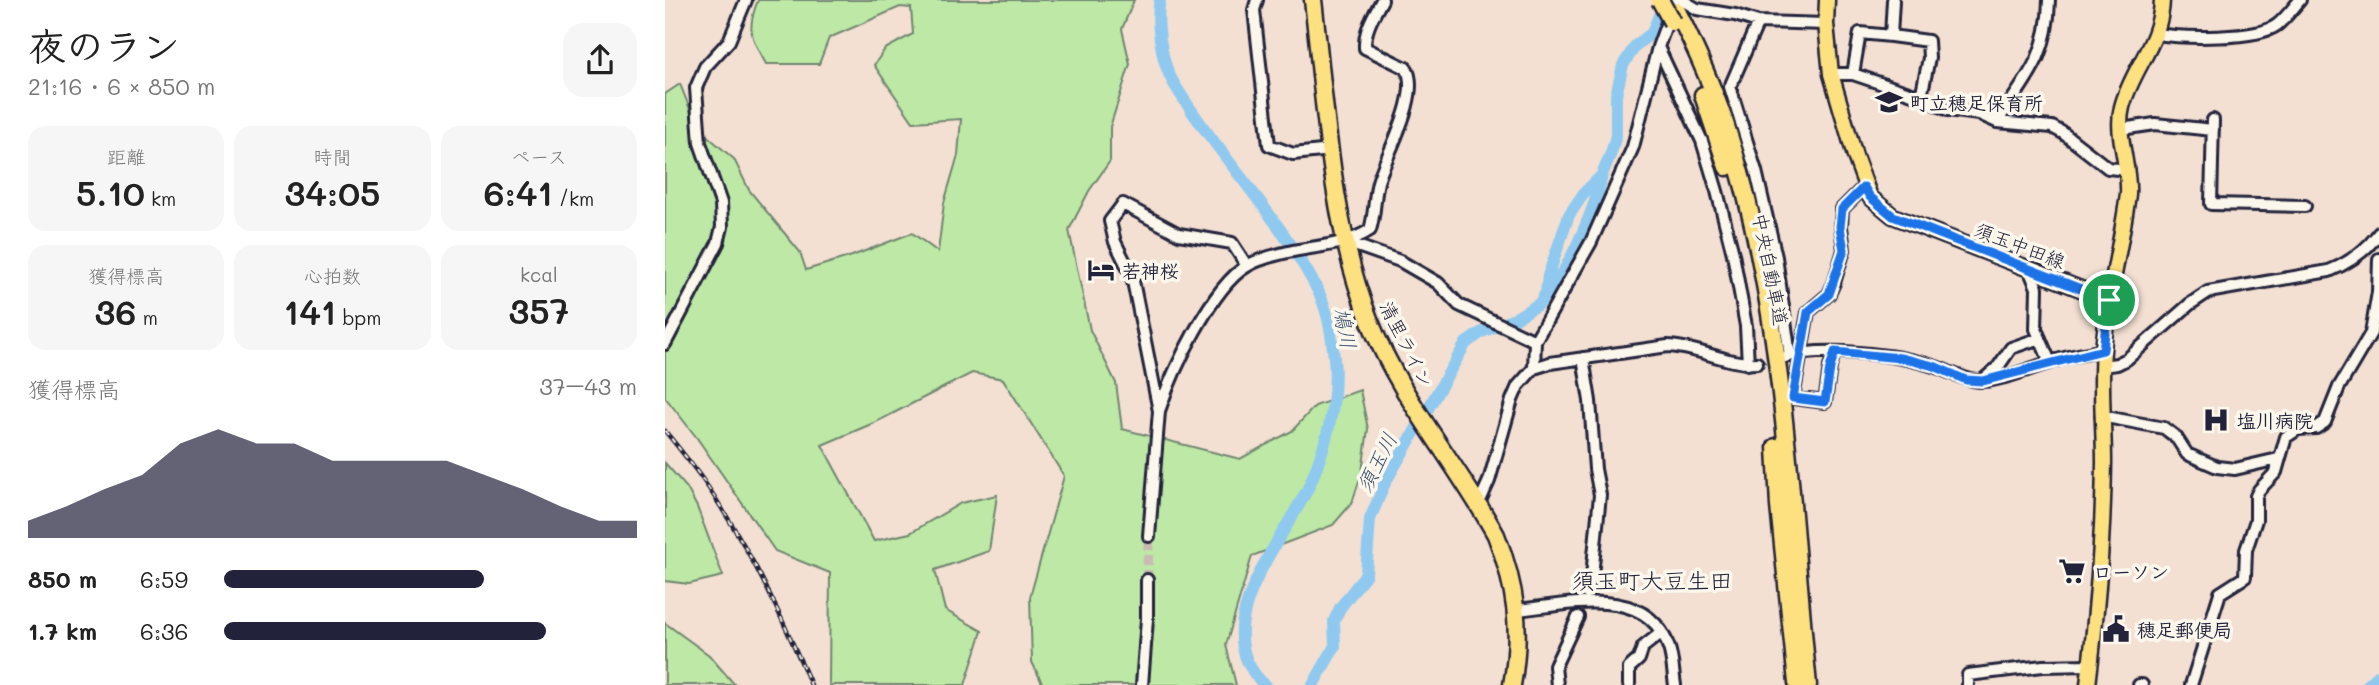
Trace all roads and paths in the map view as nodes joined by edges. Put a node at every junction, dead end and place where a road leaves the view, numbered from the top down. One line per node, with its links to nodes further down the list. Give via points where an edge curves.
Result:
1 (746, 0): 35 (street, via 729,41 705,66 696,88 700,144 721,203 722,227)
2 (1257, 0): 22 (street, via 1254,10 1269,145 1293,154)
3 (1313, 0): 22 (highway, 清里ライン)
4 (1382, 0): 27 (street, via 1364,39 1365,48 1406,68 1412,83 1378,180 1370,230)
5 (1660, 0): 11 (highway, 中央自動車道, bridge)
6 (1827, 0): 13 (main road, 須玉中田線)
7 (1893, 0): 15 (street)
8 (2049, 0): 20 (street, via 2049,25 2039,58)
9 (2162, 0): 14 (main road)
10 (2300, 0): 14 (street, via 2276,26 2244,35)
11 (1676, 7): 12 (street); 16 (street); 48 (highway, 中央自動車道, via 1747,243)
12 (1758, 22): 13 (street); 38 (street, via 1730,88 1776,257)
13 (1826, 24): 17 (main road, 須玉中田線)
14 (2157, 34): 21 (main road, via 2125,99)
15 (1891, 36): 18 (street, via 1860,33); 19 (street, via 1927,41 1929,58)
16 (1658, 47): 34 (street, via 1633,147 1591,242); 39 (street, via 1702,141 1733,254 1753,363 1682,346)
17 (1831, 74): 18 (street); 24 (main road, 須玉中田線)
18 (1853, 74): 19 (street)
19 (1921, 97): 20 (street, via 1948,110)
20 (1997, 122): 23 (street, via 2052,127 2108,168)
21 (2121, 129): 23 (main road); 25 (street, via 2155,124 2213,125 2211,204)
22 (1331, 150): 27 (highway, 清里ライン)
23 (2128, 170): 32 (main road)
24 (1864, 187): 31 (main road, 須玉中田線, via 1893,216); 38 (street, via 1842,209 1844,250 1829,294 1808,312)
25 (2305, 206)
26 (2379, 233): 28 (street)
27 (1346, 242): 30 (street, via 1284,253); 34 (street, via 1400,261 1438,283 1459,305); 47 (highway, 清里ライン, via 1369,321 1388,360)
28 (2375, 248): 41 (street, via 2329,271 2208,292 2127,359)
29 (2379, 259): 46 (street, via 2368,340 2339,387 2325,422 2291,432)
30 (1247, 266): 44 (street, via 1227,283 1186,345); 44 (street, via 1232,243 1179,234 1123,204 1110,221 1132,276)
31 (2029, 269): 32 (main road, 須玉中田線); 33 (street, via 2037,288)
32 (2109, 300): 36 (main road)
33 (2040, 338): 40 (street); 43 (street, via 2011,348 1998,368)
34 (1530, 339): 42 (street)
35 (665, 344)
36 (2103, 350): 40 (street); 41 (main road)
37 (1835, 352): 38 (street); 38 (street, via 1825,402 1793,398); 43 (street, via 1901,358)
38 (1792, 355)
39 (1583, 358): 42 (street); 51 (street, via 1600,495)
40 (2050, 362): 43 (street)
41 (2102, 366): 45 (main road)
42 (1534, 368): 47 (street, via 1518,386 1489,481)
43 (1981, 381)
44 (1159, 411): 49 (street)
45 (2101, 416): 46 (street, via 2164,428 2187,454 2217,467 2235,469); 55 (main road, via 2100,566)
46 (2278, 459): 65 (street, via 2276,472 2256,496 2245,577 2220,593)
47 (1475, 497): 52 (highway, 清里ライン, via 1507,563)
48 (1786, 505): 61 (highway, 中央自動車道); 62 (highway, 中央自動車道)
49 (1149, 536)
50 (1147, 580): 56 (street)
51 (1587, 593)
52 (1517, 610): 54 (street, via 1611,602 1643,613); 57 (highway, 清里ライン)
53 (1578, 617): 58 (street, via 1555,666)
54 (1661, 633): 59 (street, via 1629,668); 60 (street, via 1669,647)
55 (2091, 665): 63 (street, via 1968,675); 64 (main road)
56 (1142, 685)
57 (1513, 685)
58 (1557, 685)
59 (1629, 685)
60 (1675, 685)
61 (1798, 685)
62 (1810, 685)
63 (1968, 685)
64 (2088, 685)
65 (2191, 685)

